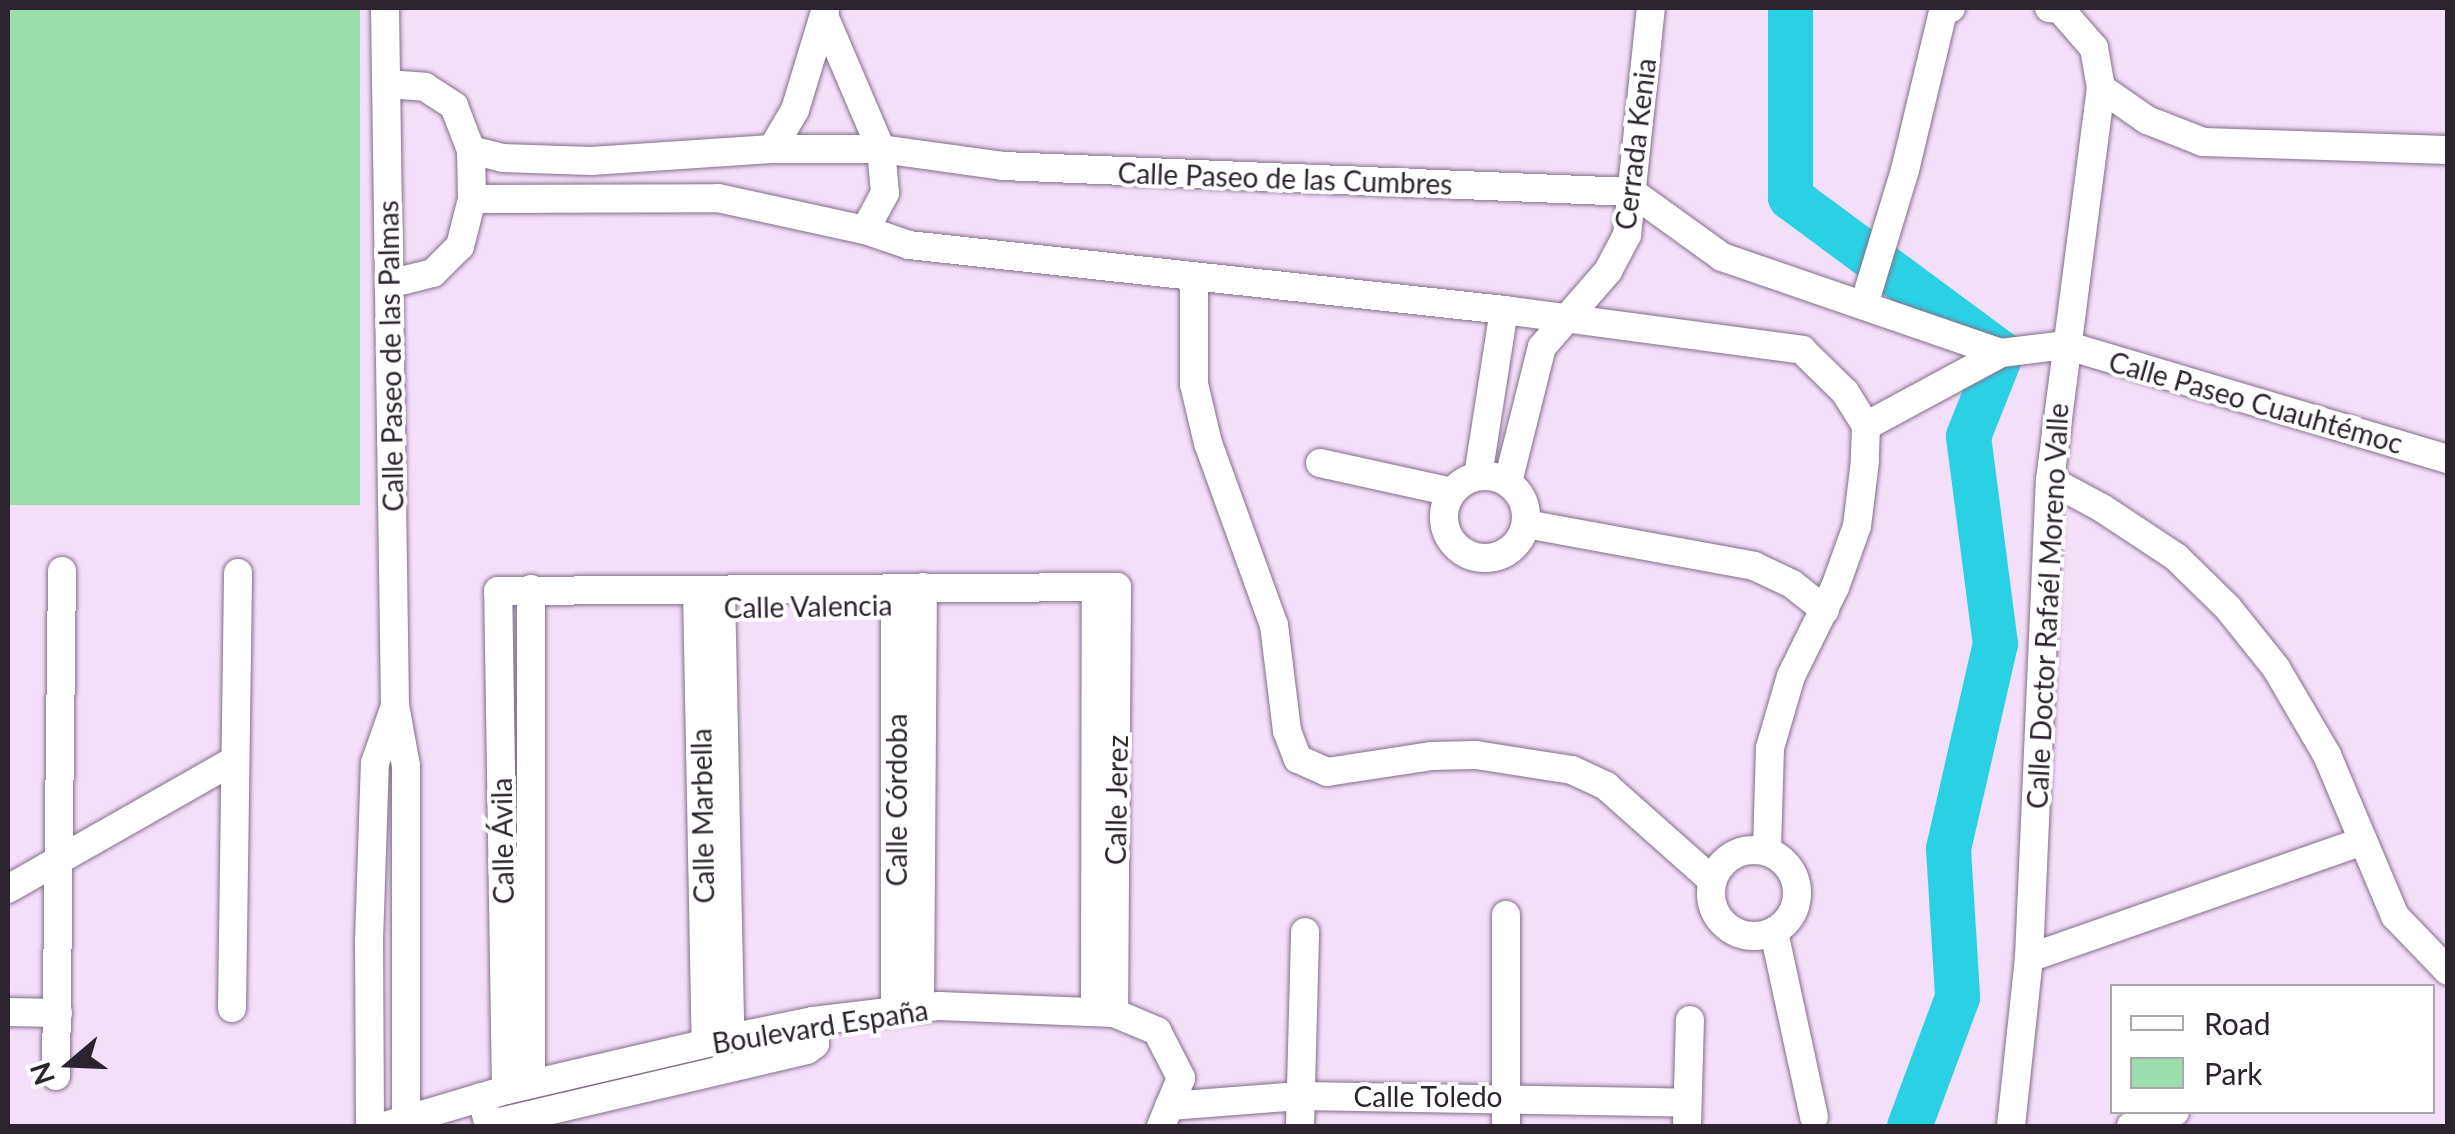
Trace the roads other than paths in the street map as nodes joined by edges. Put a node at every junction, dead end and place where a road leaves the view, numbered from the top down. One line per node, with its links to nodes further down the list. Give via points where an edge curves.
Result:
1 (385, 8): 6 (street, Calle Paseo de las Palmas)
2 (1651, 8): 13 (street, Cerrada Kenia)
3 (1952, 8): 19 (street, via 1943,12)
4 (2048, 8): 7 (street, via 2060,9 2094,48)
5 (826, 13): 8 (street, via 795,110); 9 (street)
6 (386, 84): 10 (street, via 425,87 454,106); 18 (street, Calle Paseo de las Palmas)
7 (2102, 88): 11 (street, via 2147,120 2204,142); 22 (street, Calle Doctor Rafaél Moreno Valle)
8 (772, 148): 9 (street, Calle Paseo de las Cumbres); 12 (street, Calle Paseo de las Cumbres)
9 (881, 149): 13 (street, Calle Paseo de las Cumbres, via 1003,166); 16 (street, via 884,193)
10 (471, 150): 12 (street, Calle Paseo de las Cumbres, via 502,158); 15 (street)
11 (2448, 150)
12 (590, 161): 14 (street)
13 (1632, 192): 19 (street, via 1722,257); 21 (street, Cerrada Kenia, via 1627,235 1615,259)
14 (591, 197): 15 (street); 16 (street, via 718,198)
15 (472, 199): 18 (street, via 460,246 433,273)
16 (865, 230): 17 (street, via 909,245)
17 (1194, 276): 20 (street); 47 (street, via 1194,384 1208,443 1274,625 1287,731 1298,759 1326,772 1476,755 1572,770 1606,786)
18 (389, 284): 40 (street, Calle Paseo de las Palmas)
19 (1864, 305): 23 (street)
20 (1504, 310): 21 (street); 27 (street)
21 (1565, 321): 24 (street, via 1802,350 1845,392); 29 (street, Cerrada Kenia, via 1542,347)
22 (2064, 345): 23 (street); 25 (street, Calle Paseo Cuauhtémoc); 28 (street, Calle Doctor Rafaél Moreno Valle)
23 (2001, 353): 24 (street)
24 (1866, 426): 39 (street, via 1857,526)
25 (2448, 459)
26 (1320, 463): 30 (street)
27 (1478, 476): 29 (street); 30 (street)
28 (2050, 480): 44 (street, via 2176,557 2228,608 2276,668 2327,755); 53 (street, Calle Doctor Rafaél Moreno Valle)
29 (1508, 482): 31 (street, via 1523,500)
30 (1452, 492): 31 (street, via 1445,505 1448,535 1469,555 1512,550)
31 (1526, 524): 39 (street, via 1754,566)
32 (62, 571): 46 (street)
33 (238, 574): 43 (street)
34 (909, 596): 35 (street, Calle Valencia); 38 (street, Calle Valencia); 56 (street, Calle Córdoba)
35 (1107, 596): 59 (street, Calle Jerez)
36 (498, 598): 37 (street, Calle Valencia); 41 (street, Calle Ávila)
37 (531, 598): 38 (street, Calle Valencia); 42 (street, Calle Ávila)
38 (709, 598): 62 (street, Calle Marbella)
39 (1825, 610): 45 (street, via 1791,676 1770,748)
40 (395, 705): 71 (street, Calle Paseo de las Palmas, via 406,766); 72 (street, Calle Paseo de las Palmas, via 375,763)
41 (500, 741): 42 (street); 49 (street, Calle Ávila)
42 (531, 742): 49 (street, Calle Ávila)
43 (234, 760): 46 (street); 55 (street)
44 (2363, 841): 53 (street); 54 (street, via 2396,916)
45 (1767, 851): 47 (street, via 1740,851); 52 (street, via 1796,882 1794,911)
46 (62, 858): 48 (street); 58 (street)
47 (1712, 880): 52 (street, via 1713,909 1732,931)
48 (8, 889)
49 (517, 902): 64 (street, Calle Ávila)
50 (1506, 916): 66 (street)
51 (1305, 932): 65 (street)
52 (1774, 932): 70 (street)
53 (2029, 958): 75 (street, Calle Doctor Rafaél Moreno Valle)
54 (2442, 977)
55 (232, 1008)
56 (908, 1010): 59 (street, Boulevard España); 61 (street, Boulevard España)
57 (8, 1012): 58 (street)
58 (58, 1013): 63 (street)
59 (1104, 1013): 69 (street, Boulevard España, via 1157,1031 1180,1078)
60 (1690, 1020): 68 (street)
61 (813, 1021): 62 (street, Boulevard España); 64 (street, via 815,1044 807,1050 496,1123 486,1118)
62 (718, 1041): 64 (street, Boulevard España)
63 (56, 1076)
64 (506, 1091): 71 (street, Boulevard España)
65 (1300, 1096): 66 (street, Calle Toledo); 69 (street, Calle Toledo); 73 (street)
66 (1506, 1097): 68 (street, Calle Toledo); 74 (street)
67 (2169, 1114): 76 (street)
68 (1687, 1115)
69 (1165, 1116)
70 (1814, 1117)
71 (399, 1124)
72 (370, 1126)
73 (1300, 1126)
74 (1506, 1126)
75 (2011, 1126)
76 (2130, 1126)

